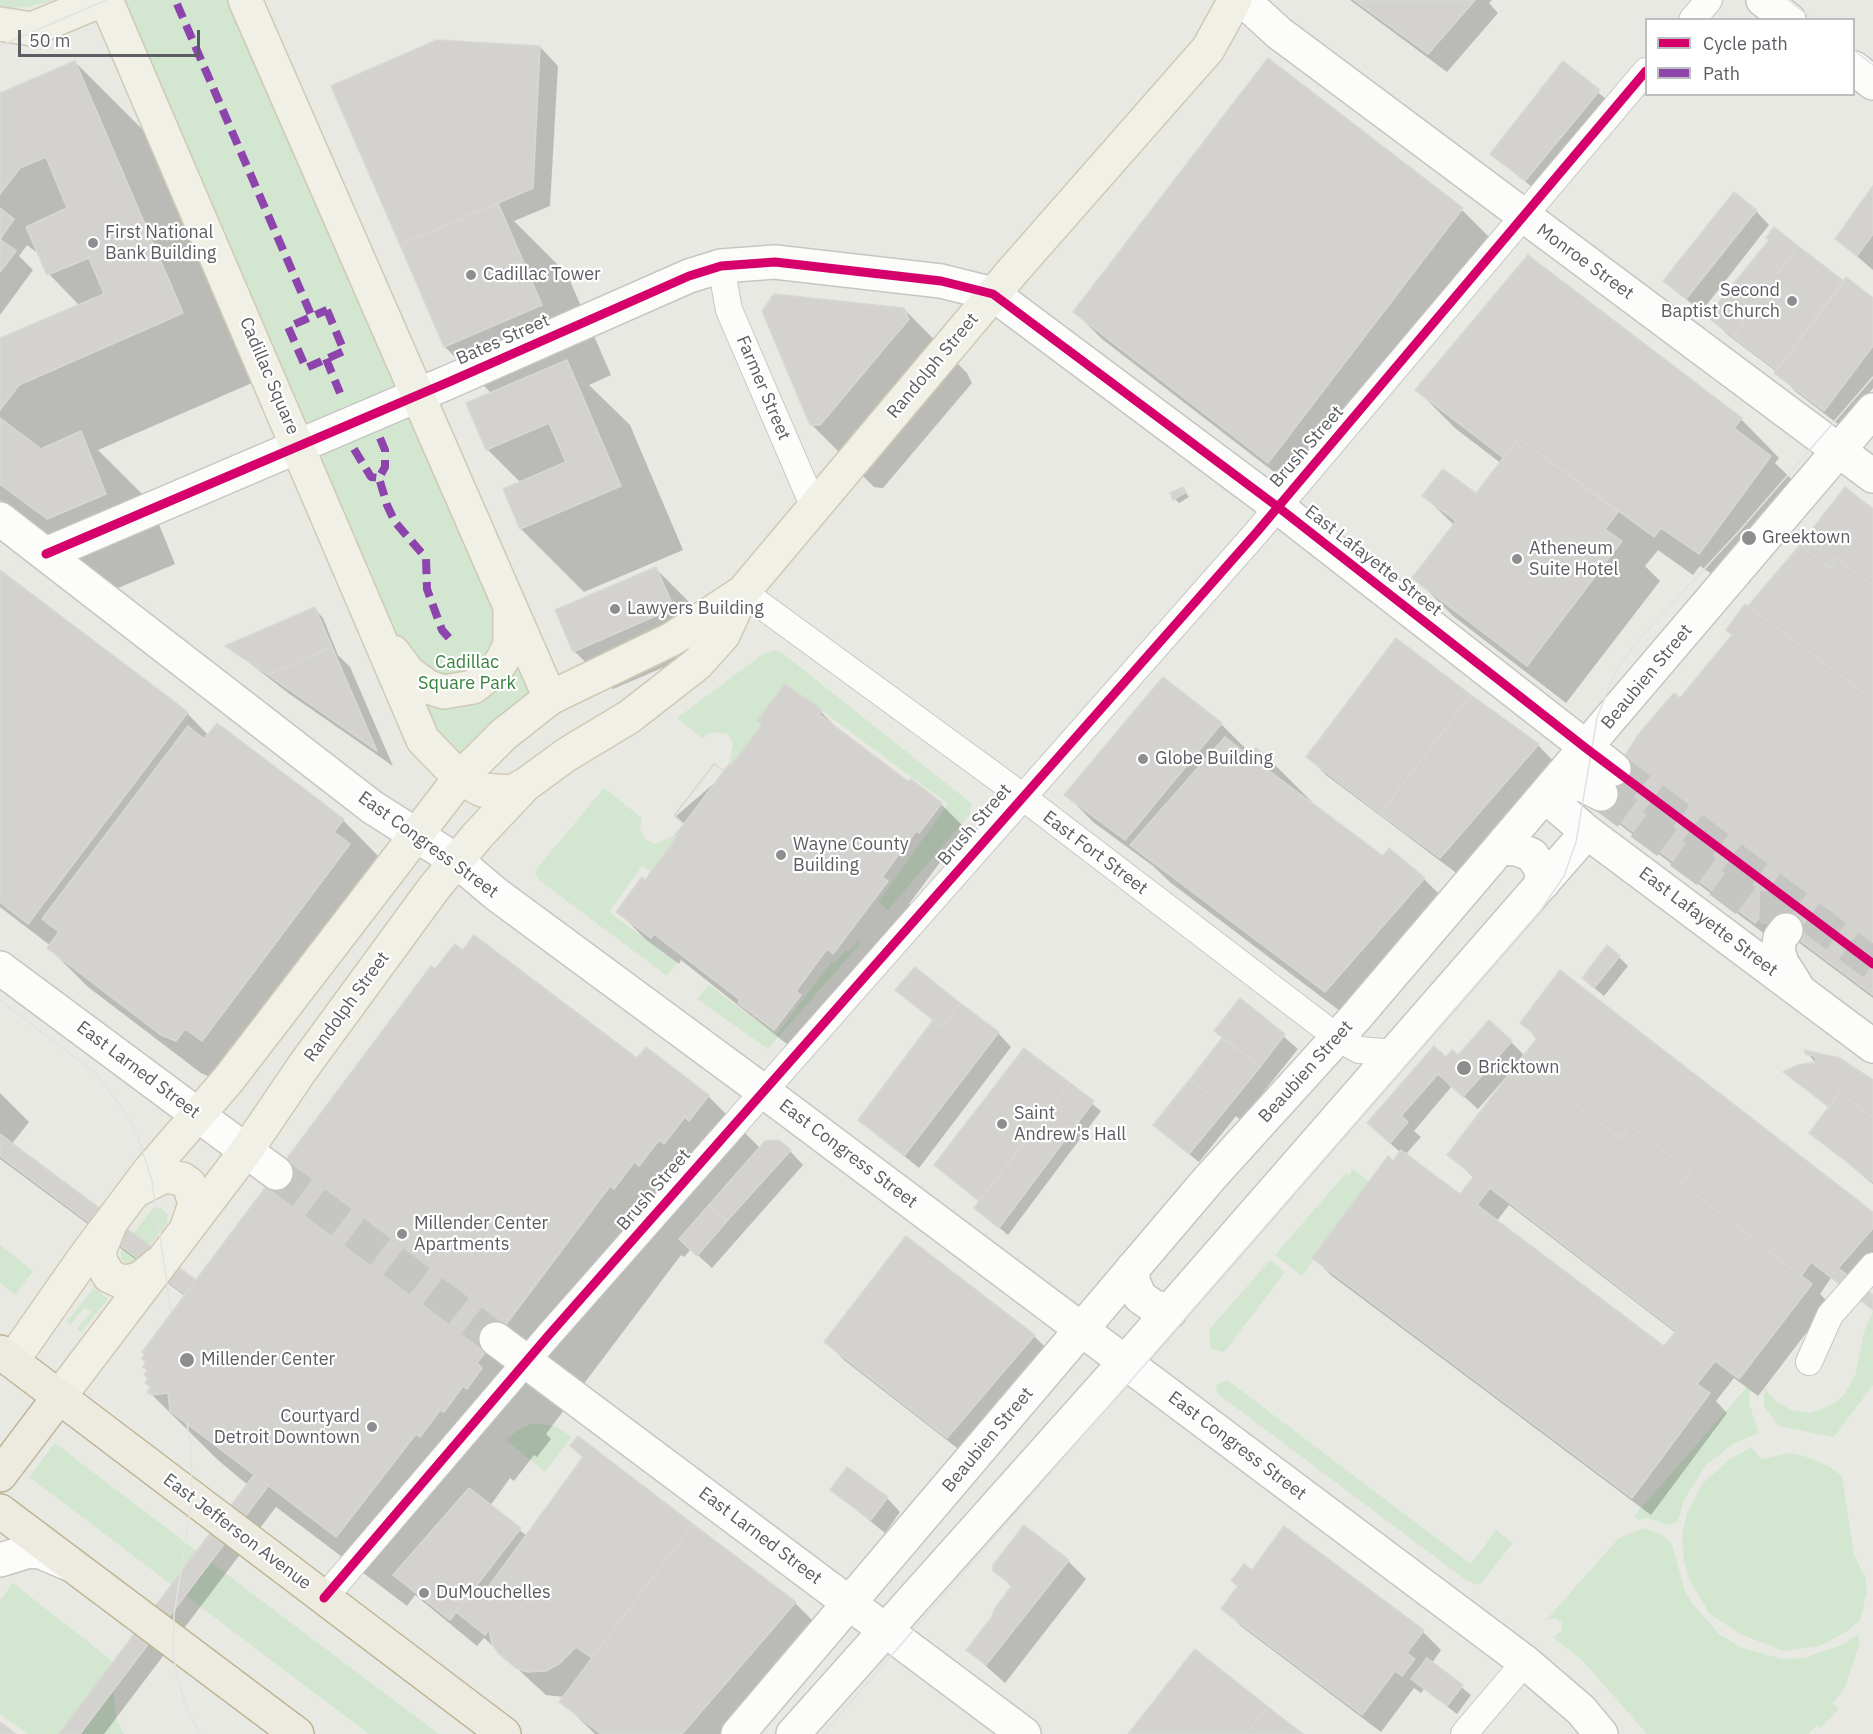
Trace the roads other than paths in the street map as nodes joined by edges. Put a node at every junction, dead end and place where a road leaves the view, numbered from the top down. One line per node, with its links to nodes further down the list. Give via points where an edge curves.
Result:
1 (104, 0): 10 (main road); 20 (main road, Cadillac Square)
2 (245, 0): 18 (main road)
3 (1235, 0): 17 (main road, Randolph Street, via 1208,49)
4 (1244, 0): 15 (street, Monroe Street, via 1279,33)
5 (1709, 0): 7 (street)
6 (1763, 0): 8 (street)
7 (1694, 18)
8 (1786, 18)
9 (0, 24): 10 (main road)
10 (32, 29): 11 (street)
11 (0, 38)
12 (1855, 69): 14 (street)
13 (1645, 73): 15 (street, Brush Street)
14 (1873, 83)
15 (1523, 216): 21 (street, Monroe Street); 24 (street, Brush Street)
16 (721, 266): 17 (street, Bates Street, via 775,262 941,281); 18 (street, Bates Street, via 689,276); 23 (street, Farmer Street, via 729,310)
17 (993, 294): 23 (main road, Randolph Street); 24 (street, East Lafayette Street)
18 (416, 396): 20 (street, Bates Street); 28 (main road)
19 (1873, 410): 21 (street, Beaubien Street)
20 (299, 446): 26 (street, Bates Street); 29 (main road, Cadillac Square)
21 (1839, 451): 22 (street, Monroe Street); 31 (street, Beaubien Street)
22 (1873, 476)
23 (814, 507): 27 (main road, Randolph Street)
24 (1278, 507): 31 (street, East Lafayette Street); 35 (street, Brush Street)
25 (0, 519): 26 (street, East Congress Street)
26 (46, 554): 37 (street, East Congress Street, via 372,807)
27 (743, 592): 30 (main road, Randolph Street, via 672,639); 33 (main road, Randolph Street, via 723,635 698,664 629,717); 35 (street, East Fort Street)
28 (509, 606): 29 (main road, via 510,644 503,659 489,675 458,691 428,687 408,672); 30 (main road)
29 (377, 632): 32 (main road, Cadillac Square, via 423,740)
30 (550, 698): 32 (main road, Randolph Street, via 503,735)
31 (1587, 749): 34 (street, Beaubien Street); 34 (street, East Lafayette Street, via 1608,782 1573,784)
32 (460, 778): 33 (main road, Cadillac Square, via 482,790 499,793); 37 (main road, Randolph Street)
33 (525, 785): 39 (main road, Randolph Street)
34 (1547, 794): 36 (street, East Lafayette Street); 38 (street, Beaubien Street)
35 (1022, 797): 45 (street, East Fort Street); 49 (street, Brush Street)
36 (1587, 832): 40 (street); 43 (street, East Lafayette Street)
37 (415, 835): 39 (street, East Congress Street); 44 (main road, Randolph Street)
38 (1500, 848): 40 (street, via 1532,855 1540,867); 45 (street, Beaubien Street)
39 (457, 861): 48 (main road, Randolph Street); 49 (street, East Congress Street)
40 (1543, 883): 47 (street)
41 (1786, 930): 43 (street, via 1778,951)
42 (0, 968): 50 (street, East Larned Street)
43 (1798, 989): 46 (street, East Lafayette Street)
44 (265, 1032): 48 (main road, via 259,1053 268,1071 288,1075); 50 (main road, Randolph Street)
45 (1338, 1038): 47 (street, East Fort Street, via 1359,1050); 58 (street, Beaubien Street)
46 (1873, 1046)
47 (1395, 1053): 59 (street)
48 (303, 1067): 51 (main road, Randolph Street)
49 (763, 1091): 60 (street, East Congress Street); 62 (street, Brush Street)
50 (199, 1115): 51 (street, East Larned Street); 53 (main road, Randolph Street)
51 (246, 1151): 52 (street, East Larned Street); 55 (main road, Randolph Street)
52 (276, 1173)
53 (135, 1191): 54 (main road, Randolph Street); 55 (main road, via 164,1176 189,1184 195,1204)
54 (111, 1223): 56 (main road, via 100,1249 100,1260 109,1276 131,1281); 65 (main road, Randolph Street)
55 (186, 1231): 56 (main road, Randolph Street)
56 (163, 1261): 66 (main road, Randolph Street)
57 (1873, 1266): 64 (street, via 1830,1316)
58 (1133, 1268): 59 (street, via 1133,1281 1140,1297); 60 (street, Beaubien Street)
59 (1170, 1312): 63 (street)
60 (1080, 1330): 63 (street, East Congress Street); 72 (street, Beaubien Street)
61 (496, 1338): 62 (street, East Larned Street)
62 (526, 1360): 71 (street, Brush Street); 72 (street, East Larned Street)
63 (1125, 1362): 73 (street); 74 (street, East Congress Street)
64 (1809, 1362)
65 (4, 1363): 66 (highway, East Jefferson Avenue)
66 (58, 1397): 67 (highway, Randolph Street); 71 (highway, East Jefferson Avenue)
67 (0, 1475)
68 (0, 1511): 70 (highway)
69 (0, 1560): 70 (street, via 21,1552 41,1552)
70 (73, 1566): 75 (highway)
71 (324, 1598): 76 (highway, East Jefferson Avenue)
72 (851, 1604): 73 (street, East Larned Street); 77 (street, Beaubien Street)
73 (886, 1628): 78 (street); 79 (street, East Larned Street)
74 (1525, 1662): 80 (street); 81 (street, East Congress Street, via 1581,1710)
75 (297, 1734)
76 (504, 1734)
77 (738, 1734)
78 (793, 1734)
79 (1024, 1734)
80 (1464, 1734)
81 (1601, 1734)

